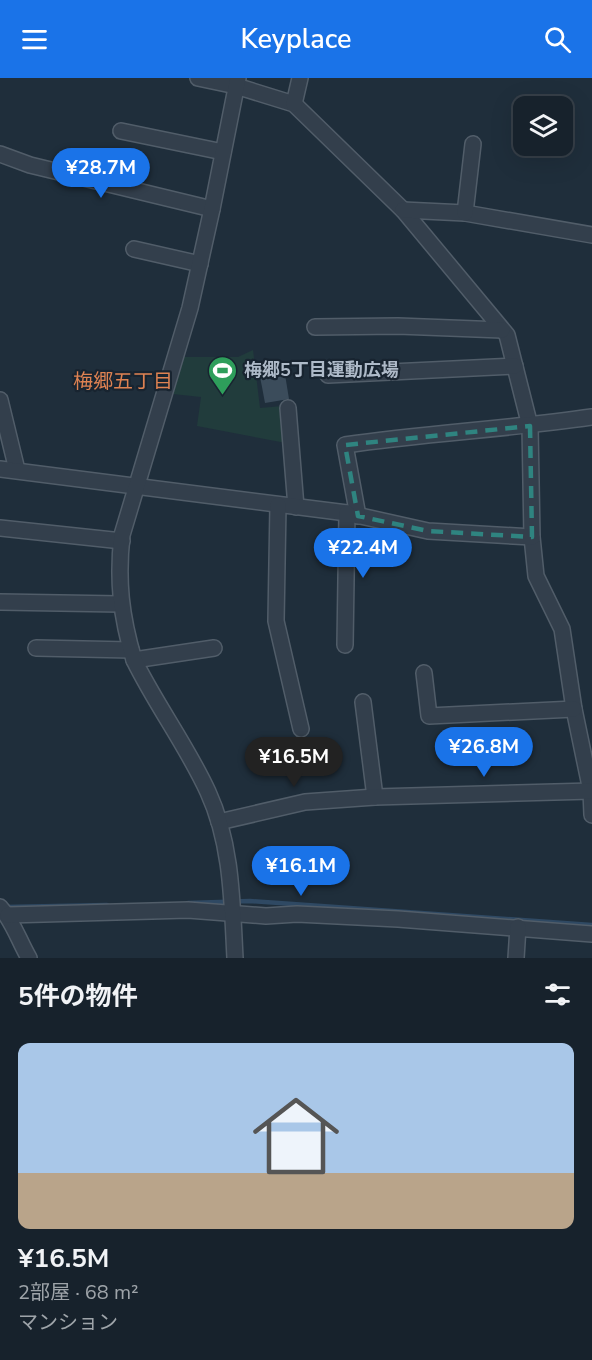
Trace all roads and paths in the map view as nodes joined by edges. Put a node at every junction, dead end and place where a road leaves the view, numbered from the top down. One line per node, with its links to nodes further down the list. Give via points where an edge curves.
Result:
1 (198, 78): 3 (street)
2 (300, 78): 4 (street)
3 (237, 82): 4 (street); 7 (street)
4 (294, 104): 10 (street)
5 (121, 131): 7 (street)
6 (473, 144): 11 (street)
7 (223, 152): 9 (street)
8 (0, 154): 9 (street, via 30,165)
9 (212, 209): 14 (street)
10 (403, 210): 11 (street); 16 (street)
11 (465, 213): 12 (street)
12 (592, 235)
13 (134, 249): 14 (street)
14 (200, 264): 25 (street)
15 (315, 327): 16 (street)
16 (502, 330): 17 (street, via 507,335)
17 (515, 366): 18 (street); 22 (street)
18 (328, 375)
19 (0, 400): 24 (street)
20 (288, 408): 27 (street)
21 (592, 417): 22 (street)
22 (530, 426): 28 (street, via 410,435 345,445); 30 (street)
23 (0, 469): 24 (street)
24 (17, 470): 25 (street)
25 (135, 487): 26 (street); 31 (street)
26 (278, 505): 27 (street); 41 (street, via 276,621)
27 (296, 507): 28 (street)
28 (353, 514): 30 (street, via 428,531); 34 (street)
29 (0, 528): 31 (street)
30 (532, 537): 40 (street, via 536,576 562,629)
31 (122, 541): 33 (street)
32 (0, 602): 33 (street)
33 (120, 604): 37 (street)
34 (345, 645)
35 (36, 648): 37 (street)
36 (214, 648): 37 (street)
37 (132, 655): 45 (street, via 208,793)
38 (424, 673): 40 (street, via 429,716)
39 (363, 702): 43 (street)
40 (574, 709): 42 (street)
41 (301, 729)
42 (592, 791): 43 (street); 44 (street)
43 (375, 797): 45 (street, via 305,802)
44 (592, 815)
45 (219, 822): 47 (street, via 229,866)
46 (4, 911): 47 (street, via 188,910); 50 (street)
47 (232, 915): 48 (street, via 297,914); 51 (street)
48 (518, 927): 49 (street); 52 (street)
49 (592, 934)
50 (29, 958)
51 (235, 958)
52 (516, 958)

